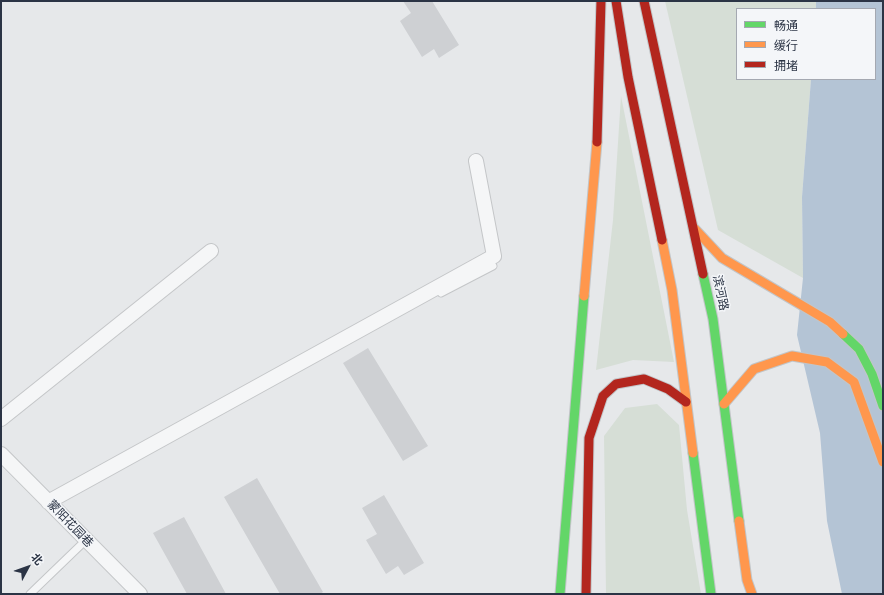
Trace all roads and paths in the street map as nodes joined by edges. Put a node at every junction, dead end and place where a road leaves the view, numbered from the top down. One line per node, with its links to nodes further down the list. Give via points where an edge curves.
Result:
1 (601, 1): 18 (main road, via 599,119)
2 (616, 1): 8 (main road, via 628,77 672,290)
3 (644, 1): 5 (main road, 滨河路)
4 (476, 161): 14 (street, via 494,256)
5 (694, 228): 9 (main road, 滨河路, via 713,319); 10 (main road, via 722,258 830,322 859,349 872,374)
6 (212, 251): 11 (street)
7 (492, 266): 14 (lane)
8 (686, 402): 19 (main road, via 668,389 644,379 616,384 603,396 589,438); 20 (main road)
9 (724, 404): 13 (main road, via 754,369 792,356 827,362 854,382); 21 (main road, 滨河路, via 747,580)
10 (883, 406)
11 (1, 419)
12 (1, 454): 14 (street)
13 (883, 462)
14 (47, 501): 15 (lane, 蒙阳花园巷); 17 (street)
15 (86, 540): 16 (lane); 17 (lane, 蒙阳花园巷)
16 (30, 594)
17 (139, 594)
18 (560, 594)
19 (586, 594)
20 (711, 594)
21 (752, 594)

